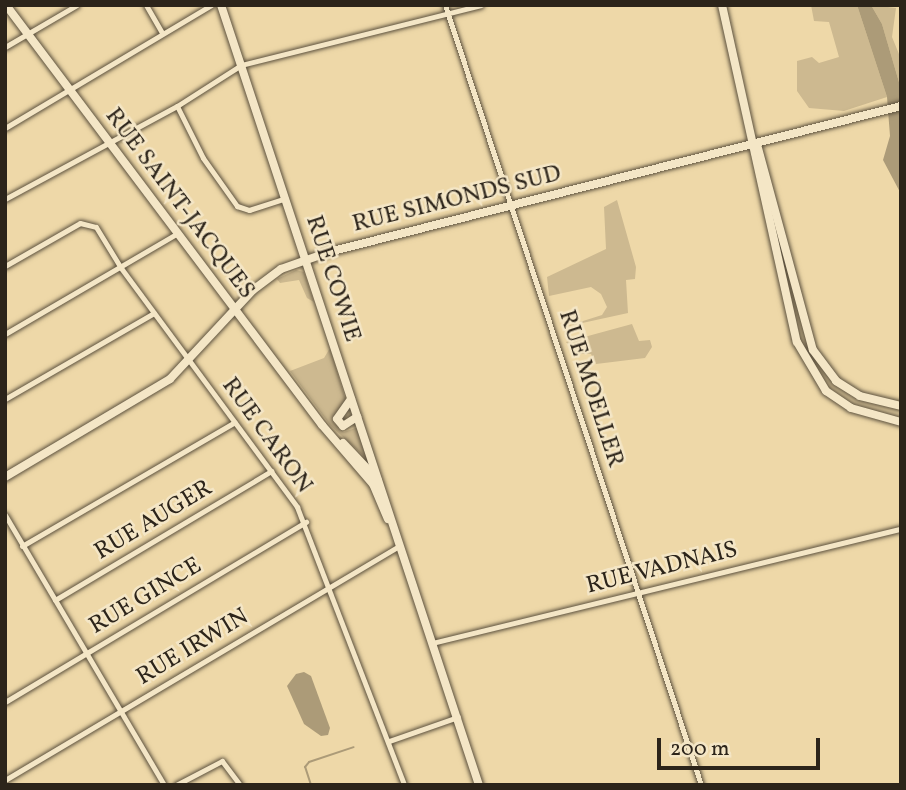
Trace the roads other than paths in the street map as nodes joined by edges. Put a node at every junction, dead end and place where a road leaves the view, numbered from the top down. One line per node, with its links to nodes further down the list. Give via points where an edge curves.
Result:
1 (6, 5): 11 (street, RUE SAINT-JACQUES)
2 (77, 5): 11 (street)
3 (146, 5): 10 (street)
4 (211, 5): 10 (street)
5 (221, 5): 13 (street, RUE COWIE)
6 (445, 5): 9 (street, RUE MOELLER)
7 (481, 5): 9 (street)
8 (722, 5): 18 (street)
9 (446, 14): 13 (street); 22 (street, RUE MOELLER)
10 (162, 33): 14 (street)
11 (27, 34): 12 (street); 14 (street, RUE SAINT-JACQUES)
12 (5, 47)
13 (241, 65): 15 (street); 20 (street, RUE COWIE)
14 (69, 90): 17 (street); 19 (street, RUE SAINT-JACQUES)
15 (177, 106): 19 (street); 20 (street, via 203,158 237,206 249,209)
16 (901, 106): 18 (street, RUE SIMONDS SUD)
17 (5, 128)
18 (754, 142): 22 (street, RUE SIMONDS SUD); 33 (street, via 813,350 836,381 860,396); 36 (street, via 797,342 807,363 826,391 851,408)
19 (109, 143): 21 (street); 23 (street, RUE SAINT-JACQUES)
20 (285, 198): 24 (street, RUE COWIE)
21 (5, 199)
22 (511, 207): 24 (street, RUE SIMONDS SUD); 48 (street, RUE MOELLER)
23 (178, 233): 26 (street); 27 (street, RUE SAINT-JACQUES)
24 (306, 260): 27 (street, RUE SIMONDS SUD, via 266,277); 32 (street, RUE COWIE)
25 (5, 266): 26 (street, RUE CARON, via 86,221 96,227)
26 (121, 268): 28 (street, RUE CARON); 29 (street)
27 (236, 310): 30 (street, RUE SIMONDS SUD); 37 (street, RUE SAINT-JACQUES)
28 (154, 313): 30 (street, RUE CARON); 31 (street)
29 (5, 334)
30 (190, 361): 35 (street, RUE CARON); 39 (street, RUE SIMONDS SUD, via 160,387)
31 (5, 399)
32 (351, 399): 34 (street, RUE COWIE); 34 (street, via 337,419 343,426)
33 (901, 406)
34 (357, 417): 40 (street, RUE COWIE)
35 (235, 422): 38 (street, RUE CARON); 44 (street)
36 (901, 422)
37 (322, 425): 40 (street, RUE SAINT-JACQUES, via 364,461); 45 (street, RUE SAINT-JACQUES, via 373,484)
38 (271, 471): 42 (street, RUE CARON); 49 (street, RUE AUGER)
39 (5, 477)
40 (384, 491): 46 (street, RUE COWIE)
41 (5, 515): 44 (street)
42 (306, 522): 47 (street, RUE CARON); 51 (street, RUE GINCE)
43 (901, 529): 48 (street, RUE VADNAIS)
44 (22, 546): 49 (street)
45 (398, 546): 46 (street, RUE COWIE); 47 (street, RUE IRWIN)
46 (406, 565): 50 (street, RUE COWIE)
47 (329, 587): 53 (street, RUE IRWIN); 55 (street, RUE CARON)
48 (638, 593): 50 (street, RUE VADNAIS); 62 (street, RUE MOELLER)
49 (55, 600): 51 (street)
50 (432, 643): 54 (street, RUE COWIE)
51 (86, 654): 52 (street, RUE GINCE); 53 (street)
52 (5, 702)
53 (121, 711): 56 (street, RUE IRWIN); 57 (street)
54 (458, 717): 55 (street); 61 (street, RUE COWIE)
55 (389, 741): 60 (street, RUE CARON)
56 (5, 780)
57 (164, 785)
58 (176, 785): 59 (street, via 222,761)
59 (240, 785)
60 (404, 785)
61 (479, 785)
62 (701, 785)

